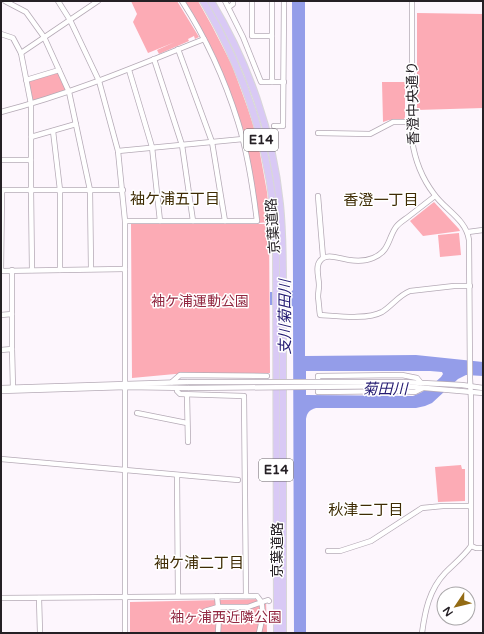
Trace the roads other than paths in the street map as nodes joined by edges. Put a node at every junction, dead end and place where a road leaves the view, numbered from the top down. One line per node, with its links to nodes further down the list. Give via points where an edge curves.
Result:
1 (5, 1): 17 (street, via 26,12)
2 (58, 1): 14 (street)
3 (98, 1): 14 (street)
4 (182, 1): 18 (street)
5 (203, 1): 108 (highway, 京葉道路 / E14, via 237,67 250,101 261,137 274,218)
6 (211, 1): 109 (highway, 京葉道路 / E14, via 241,57 256,96 273,160 280,204 284,290)
7 (225, 1): 13 (street)
8 (233, 1): 13 (street)
9 (252, 1): 16 (street, via 252,36)
10 (272, 1): 16 (street)
11 (284, 1): 27 (street)
12 (412, 1): 31 (street, 香澄中央通り)
13 (229, 7): 26 (street, via 261,82)
14 (70, 20): 17 (street); 25 (street)
15 (1, 34): 20 (street, via 13,38)
16 (272, 36): 26 (street)
17 (44, 37): 20 (street); 22 (street)
18 (204, 38): 19 (street); 37 (street, via 227,89)
19 (178, 49): 21 (street); 38 (street)
20 (21, 53): 24 (street)
21 (154, 59): 23 (street); 39 (street)
22 (59, 70): 24 (street); 28 (street)
23 (129, 70): 25 (street); 40 (street)
24 (26, 80): 29 (street)
25 (99, 81): 28 (street); 41 (street)
26 (272, 82): 27 (street)
27 (284, 82): 33 (street, via 283,126)
28 (69, 92): 29 (street); 32 (street)
29 (31, 104): 30 (street); 36 (street)
30 (1, 112)
31 (412, 122): 35 (street, via 393,122 370,134); 50 (street, 香澄中央通り, via 412,140 417,165)
32 (76, 124): 34 (street); 47 (street)
33 (274, 126)
34 (53, 131): 36 (street); 46 (street)
35 (318, 133)
36 (31, 137): 43 (street)
37 (243, 139): 38 (street); 53 (street, via 257,221)
38 (212, 142): 39 (street); 53 (street)
39 (182, 145): 40 (street); 52 (street)
40 (152, 147): 41 (street); 51 (street)
41 (118, 151): 48 (street)
42 (1, 160): 43 (street)
43 (31, 160): 45 (street)
44 (1, 190): 45 (street); 60 (street)
45 (31, 190): 46 (street); 62 (street)
46 (60, 190): 47 (street); 63 (street)
47 (90, 190): 48 (street); 58 (street)
48 (122, 190): 54 (street)
49 (318, 196): 57 (street)
50 (435, 196): 56 (street, 香澄中央通り); 57 (street, via 396,227 389,244 376,256 358,260)
51 (160, 221): 52 (street); 54 (street)
52 (193, 221): 53 (street)
53 (225, 221)
54 (125, 222): 59 (street)
55 (483, 230): 56 (street)
56 (468, 232): 64 (street)
57 (323, 257): 64 (street, via 318,267 320,316 372,316 383,311 404,293)
58 (91, 269): 59 (street); 63 (street)
59 (125, 269): 73 (street)
60 (1, 270): 61 (street)
61 (12, 270): 62 (street); 66 (street)
62 (32, 270): 63 (street)
63 (60, 270)
64 (470, 286): 79 (street)
65 (1, 314): 66 (street)
66 (12, 314): 67 (street)
67 (12, 349): 68 (street); 78 (street)
68 (1, 350)
69 (267, 376): 70 (street, via 180,375)
70 (172, 382): 72 (street, bridge); 73 (street)
71 (421, 383): 72 (street); 76 (street, via 418,378 402,375 318,376 318,392 414,392); 79 (street, via 462,385)
72 (402, 384): 75 (street, bridge); 76 (street)
73 (126, 386): 75 (street); 78 (street); 87 (street)
74 (1, 388): 78 (street)
75 (177, 388): 82 (street, via 180,394)
76 (423, 388): 79 (street, via 462,391)
77 (483, 388): 79 (street)
78 (13, 389): 80 (street)
79 (471, 389): 81 (street); 90 (street)
80 (1, 391)
81 (483, 393)
82 (187, 395): 84 (street); 96 (street, via 244,396)
83 (137, 413): 84 (street)
84 (187, 423): 85 (street)
85 (188, 442)
86 (1, 459): 87 (street)
87 (125, 471): 88 (street); 97 (street)
88 (177, 475): 89 (street); 94 (street)
89 (238, 480)
90 (470, 506): 91 (street); 93 (street, via 422,508 371,541 340,551)
91 (471, 546): 92 (street); 110 (street, via 436,585 426,607)
92 (483, 548)
93 (328, 551)
94 (178, 596): 95 (street); 97 (street)
95 (217, 596): 96 (street); 102 (street)
96 (246, 596): 101 (street, via 257,596)
97 (125, 597): 99 (street); 105 (street)
98 (1, 598): 99 (street)
99 (39, 598): 104 (street)
100 (269, 601): 101 (street)
101 (261, 602): 102 (street, via 248,607); 107 (street)
102 (218, 607): 103 (street); 106 (street)
103 (205, 611)
104 (40, 633)
105 (125, 633)
106 (218, 633)
107 (259, 633)
108 (277, 633)
109 (283, 633)
110 (422, 633)

